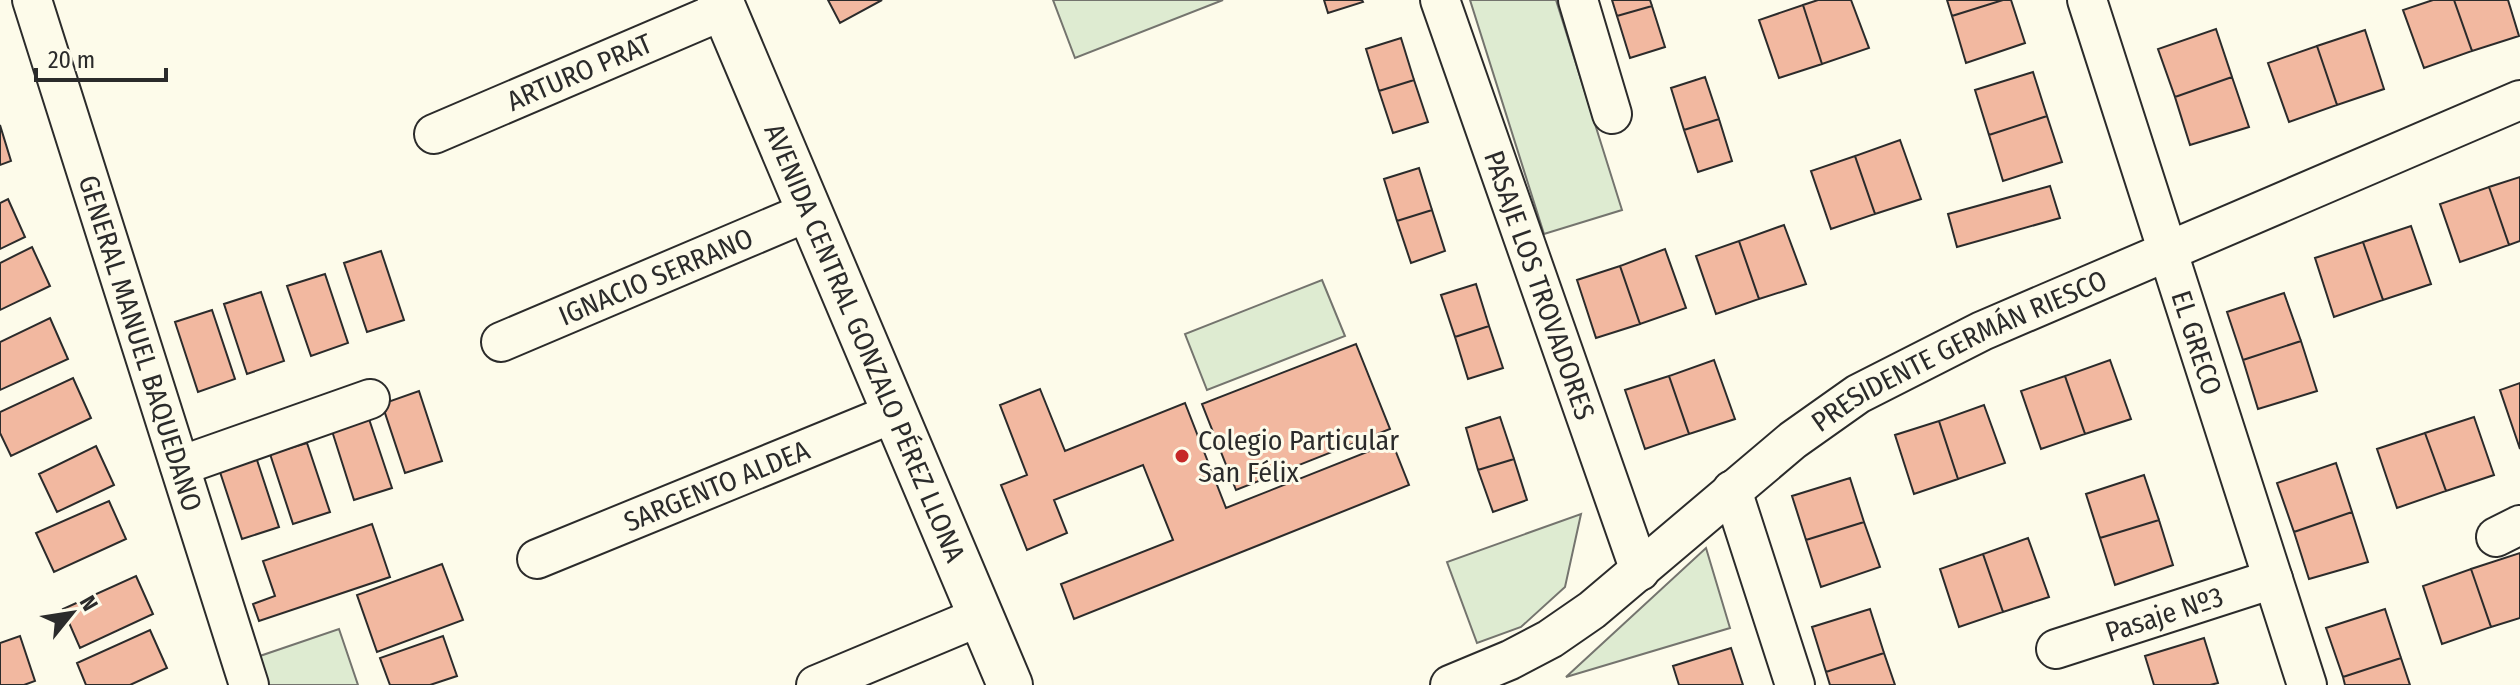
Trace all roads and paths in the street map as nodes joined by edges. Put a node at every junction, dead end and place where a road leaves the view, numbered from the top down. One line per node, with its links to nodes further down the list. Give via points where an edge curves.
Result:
1 (32, 0): 14 (street, GENERAL MANUEL BAQUEDANO)
2 (1440, 0): 17 (street, PASAJE LOS TROVADORES)
3 (1578, 0): 7 (street)
4 (2087, 0): 10 (street, EL GRECO)
5 (722, 5): 8 (street, ARTURO PRAT); 9 (street, AVENIDA CENTRAL GONZALO PÉREZ LLONA)
6 (2520, 100): 10 (street, PRESIDENTE GERMÁN RIESCO)
7 (1612, 114)
8 (434, 134)
9 (810, 211): 11 (street, IGNACIO SERRANO); 13 (street, AVENIDA CENTRAL GONZALO PÉREZ LLONA)
10 (2168, 251): 15 (street, PRESIDENTE GERMÁN RIESCO, via 1982,331 1871,387 1824,416); 18 (street, EL GRECO)
11 (501, 342)
12 (370, 399): 14 (street)
13 (894, 413): 16 (street, SARGENTO ALDEA); 19 (street, AVENIDA CENTRAL GONZALO PÉREZ LLONA)
14 (180, 466): 21 (street, GENERAL MANUEL BAQUEDANO)
15 (1732, 490): 17 (street, PRESIDENTE GERMÁN RIESCO); 25 (street)
16 (537, 559)
17 (1640, 571): 24 (street, PRESIDENTE GERMÁN RIESCO, via 1550,639)
18 (2273, 579): 20 (street, Pasaje Nº3); 26 (street, EL GRECO)
19 (981, 616): 22 (street); 23 (street, AVENIDA CENTRAL GONZALO PÉREZ LLONA)
20 (2056, 649)
21 (249, 685)
22 (816, 685)
23 (1010, 685)
24 (1450, 685)
25 (1795, 685)
26 (2307, 685)

